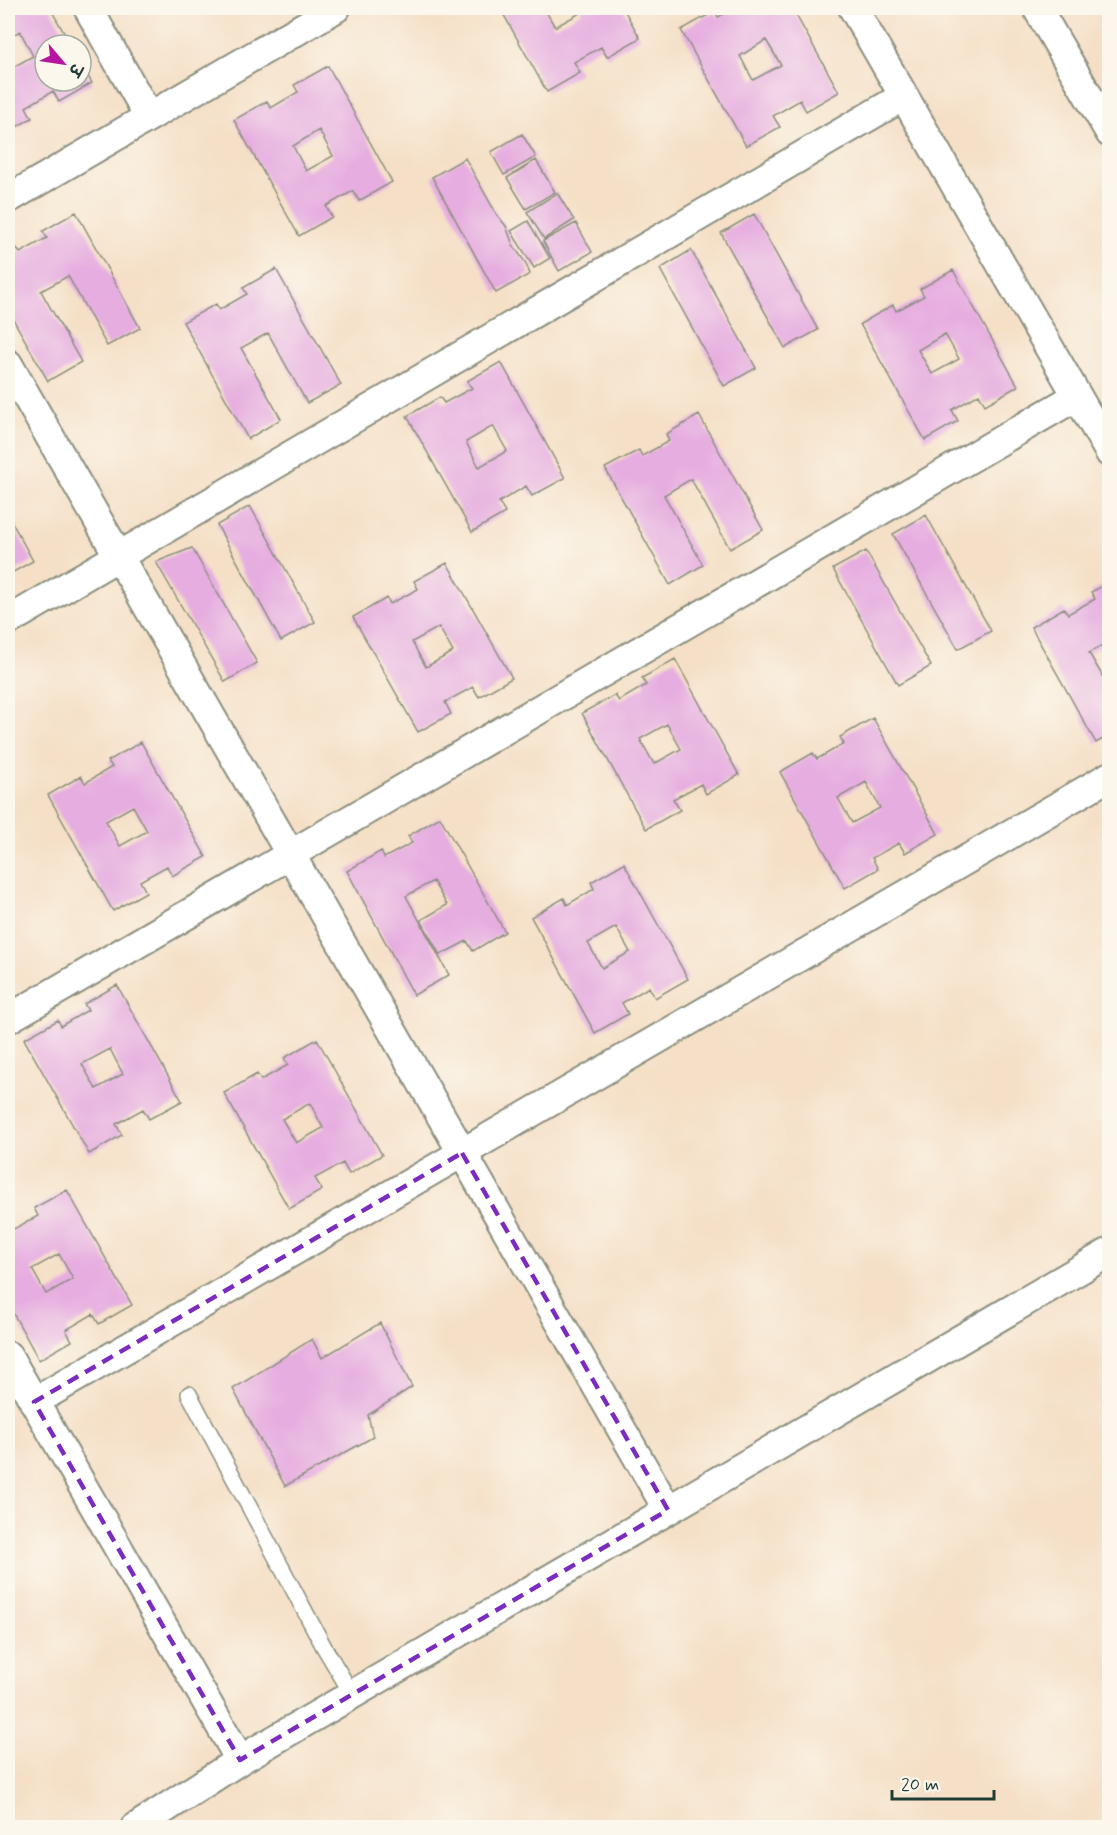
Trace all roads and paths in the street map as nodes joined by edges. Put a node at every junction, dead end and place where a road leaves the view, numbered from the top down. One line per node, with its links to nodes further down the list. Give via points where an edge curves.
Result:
1 (88, 8): 6 (street)
2 (336, 8): 6 (street)
3 (852, 8): 5 (street)
4 (1047, 11): 7 (street)
5 (904, 96): 10 (street); 12 (street)
6 (149, 117): 8 (street)
7 (1110, 133)
8 (8, 200)
9 (8, 364): 12 (street)
10 (1077, 396): 11 (street); 15 (street)
11 (1110, 453)
12 (118, 556): 13 (street); 15 (street)
13 (8, 621)
14 (1110, 776): 17 (street)
15 (290, 855): 16 (street); 17 (street)
16 (8, 1019)
17 (462, 1153): 21 (street); 22 (street)
18 (1110, 1252): 22 (street)
19 (8, 1356): 21 (street)
20 (189, 1394): 23 (lane)
21 (34, 1402): 24 (street)
22 (668, 1510): 23 (street)
23 (352, 1694): 24 (street)
24 (240, 1760): 25 (street)
25 (135, 1827)

